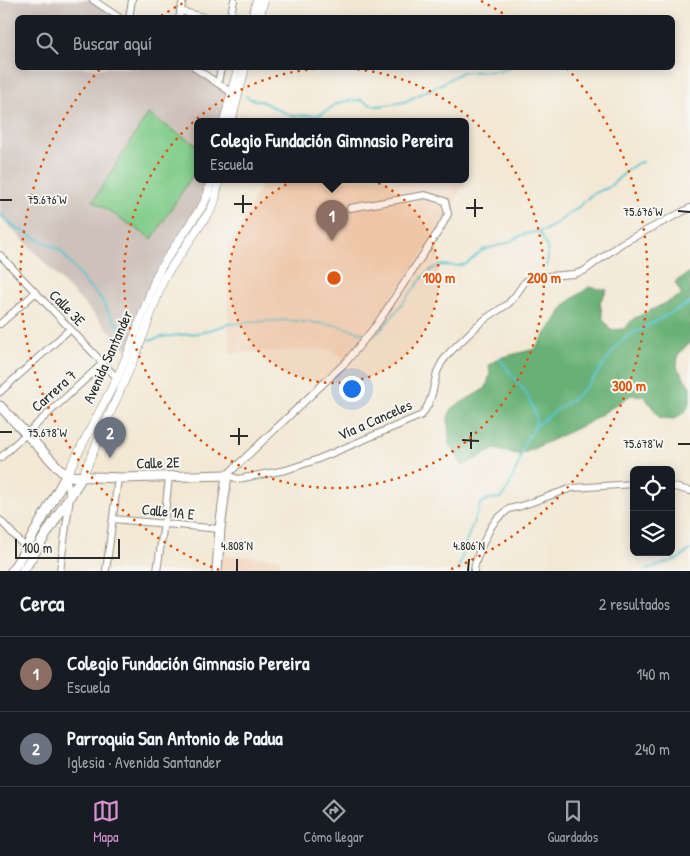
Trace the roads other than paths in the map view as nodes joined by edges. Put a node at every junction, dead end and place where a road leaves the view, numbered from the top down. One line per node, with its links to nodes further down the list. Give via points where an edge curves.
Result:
1 (93, 0): 8 (street)
2 (132, 0): 9 (street)
3 (183, 0): 7 (street)
4 (234, 0): 10 (street)
5 (256, 0): 11 (street)
6 (264, 0): 12 (street)
7 (180, 14)
8 (116, 15)
9 (130, 15)
10 (231, 15)
11 (253, 15)
12 (260, 15)
13 (198, 70): 17 (street)
14 (221, 70): 17 (street)
15 (238, 70): 18 (street)
16 (244, 70): 18 (street)
17 (218, 83): 18 (street)
18 (234, 94): 19 (street); 20 (street)
19 (225, 118)
20 (231, 118)
21 (210, 183): 30 (street, Avenida Santander, via 203,205 156,277)
22 (218, 183): 37 (street, Avenida Santander, via 212,208 164,278 137,352)
23 (350, 208): 35 (street, via 425,195 445,201 448,214 377,324 347,361)
24 (690, 208): 35 (street, Vía a Canceles, via 622,243 584,271 529,279 508,304 478,325 442,362 422,415 286,470 238,479)
25 (0, 255): 26 (street, Calle 3E)
26 (35, 293): 27 (street); 28 (street, Calle 3E)
27 (0, 324)
28 (70, 329): 29 (street, Calle 3E); 31 (street)
29 (103, 363): 30 (street, Calle 3E); 33 (street, Carrera 7)
30 (117, 378): 36 (street, Avenida Santander)
31 (0, 392)
32 (0, 406): 33 (main road)
33 (26, 434): 34 (street, Carrera 7); 36 (main road)
34 (0, 458)
35 (227, 475): 38 (main road, Calle 2E); 47 (main road)
36 (66, 476): 37 (main road, Calle 2E); 43 (street); 48 (main road, Avenida Santander)
37 (82, 477): 39 (main road, Calle 2E); 43 (main road, Avenida Santander)
38 (169, 477): 39 (main road, Calle 2E); 46 (street)
39 (118, 478): 44 (street)
40 (630, 484): 55 (street, via 572,488 509,509 491,527)
41 (675, 487): 42 (street)
42 (690, 491)
43 (70, 498): 50 (main road, Avenida Santander); 51 (street)
44 (113, 519): 46 (street, Calle 1A E); 52 (street)
45 (0, 520): 48 (street)
46 (164, 523): 47 (street, Calle 1A E); 53 (street)
47 (220, 530): 54 (main road)
48 (26, 548): 49 (main road, Avenida Santander)
49 (12, 571)
50 (23, 571)
51 (60, 571)
52 (106, 571)
53 (157, 571)
54 (217, 571)
55 (474, 571)

